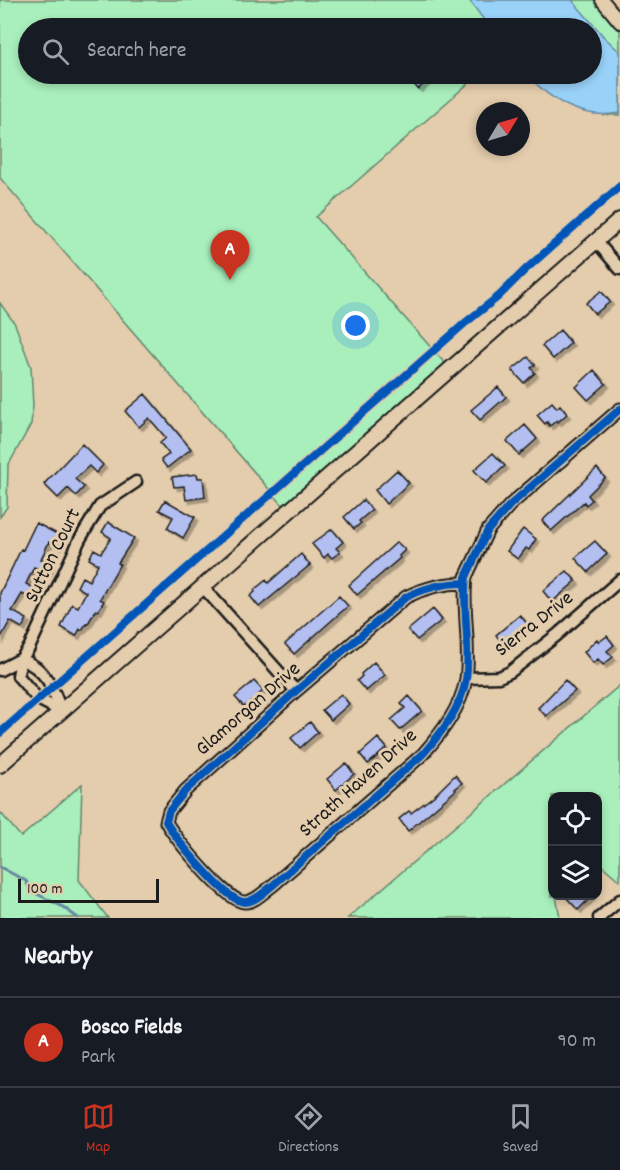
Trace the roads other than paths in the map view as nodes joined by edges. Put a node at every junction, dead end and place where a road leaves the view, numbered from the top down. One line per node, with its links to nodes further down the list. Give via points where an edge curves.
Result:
1 (602, 0): 2 (street)
2 (620, 22)
3 (620, 219): 4 (main road)
4 (596, 241): 5 (street); 10 (main road)
5 (620, 269)
6 (620, 408): 9 (street, Strath Haven Drive, via 510,505 488,530)
7 (136, 482): 11 (street, Sutton Court, via 100,506 80,539 38,633)
8 (620, 580): 13 (street, Sierra Drive, via 510,672 499,677)
9 (465, 583): 13 (street, Strath Haven Drive); 14 (street, Glamorgan Drive, via 443,583 406,597)
10 (203, 587): 14 (street); 15 (main road)
11 (21, 659): 12 (street, Sutton Court); 15 (street, via 34,665 52,686); 15 (street, via 18,676 38,699)
12 (0, 670)
13 (466, 678): 18 (street, Strath Haven Drive, via 459,704 423,754 272,886)
14 (296, 691): 18 (street, Glamorgan Drive, via 186,790 169,811 166,822 220,887 234,900)
15 (61, 711): 16 (main road)
16 (0, 765)
17 (620, 900): 19 (street)
18 (246, 903)
19 (599, 918)

